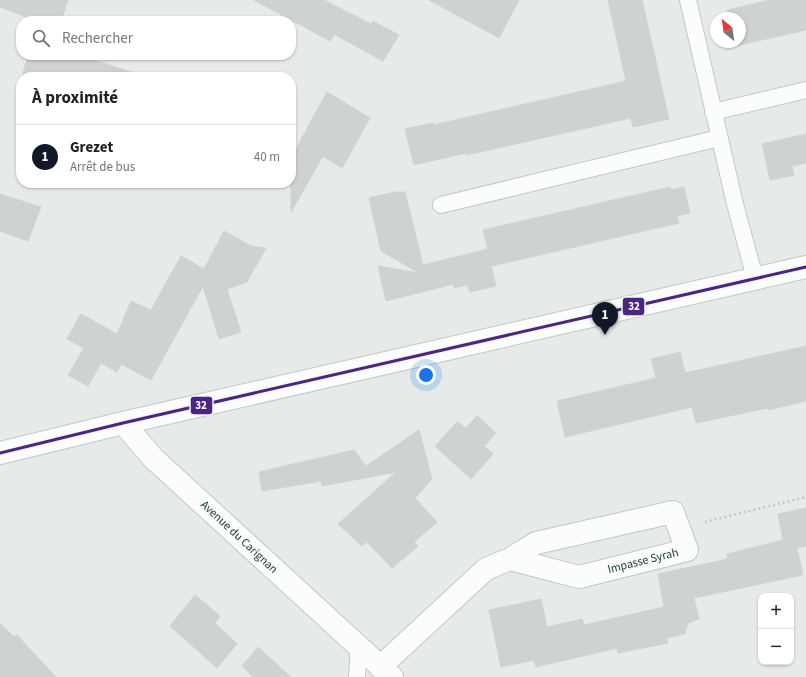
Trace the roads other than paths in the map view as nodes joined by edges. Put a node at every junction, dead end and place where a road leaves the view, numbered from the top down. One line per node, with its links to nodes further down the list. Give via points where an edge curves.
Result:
1 (688, 0): 3 (lane)
2 (806, 90): 3 (lane)
3 (713, 112): 4 (lane)
4 (719, 138): 5 (lane); 7 (lane)
5 (441, 205)
6 (806, 267): 7 (street)
7 (755, 278): 8 (street)
8 (123, 423): 9 (street); 11 (street, Avenue du Carignan, via 153,458)
9 (0, 453)
10 (510, 559): 10 (street, Impasse Syrah, via 579,577 687,550 673,512 536,543); 12 (street, Impasse Syrah, via 486,569)
11 (359, 647): 12 (street, Avenue du Carignan); 13 (lane)
12 (386, 672)
13 (357, 677)

